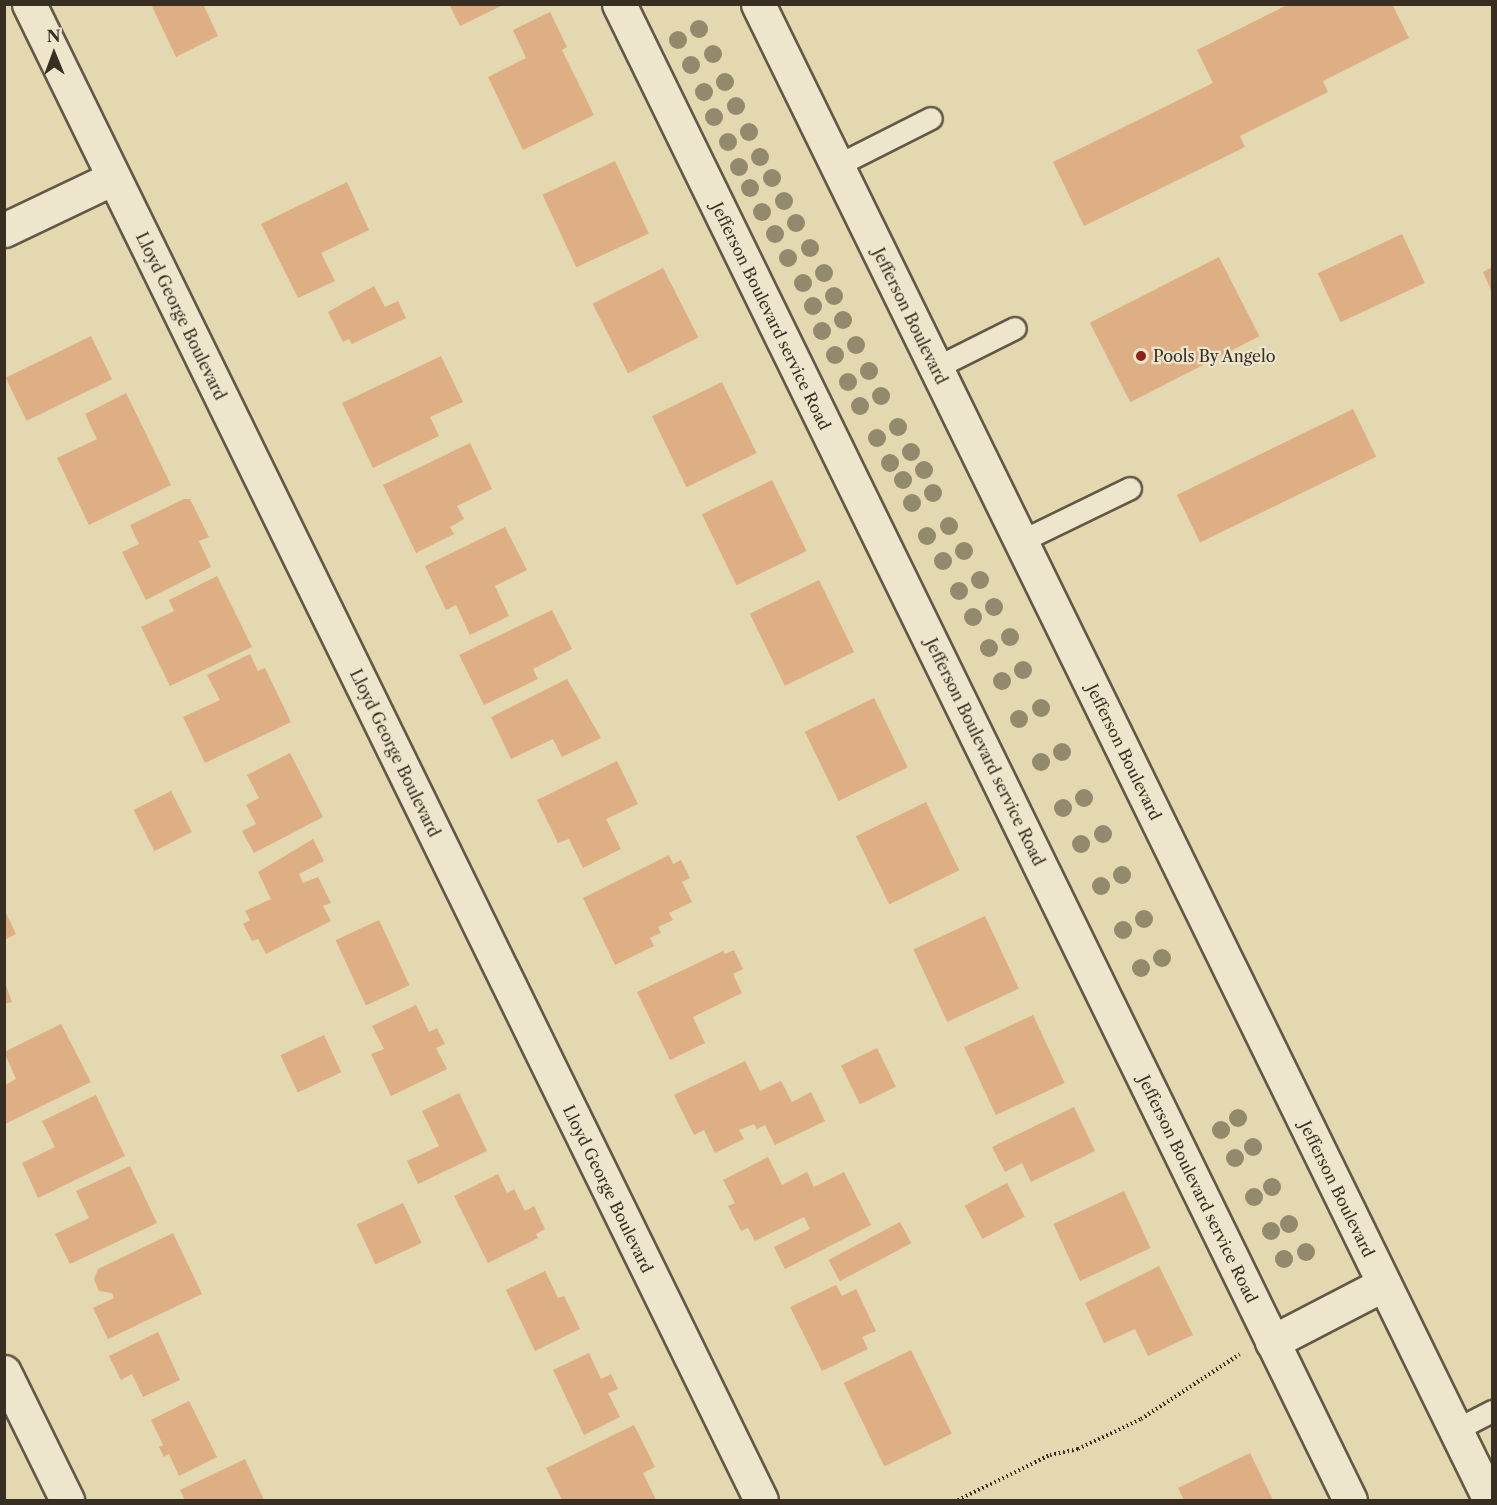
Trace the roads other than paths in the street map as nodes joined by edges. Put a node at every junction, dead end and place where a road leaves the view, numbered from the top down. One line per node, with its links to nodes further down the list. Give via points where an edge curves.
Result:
1 (29, 4): 6 (street, Lloyd George Boulevard)
2 (619, 4): 13 (street, Jefferson Boulevard service Road)
3 (758, 4): 5 (street, Jefferson Boulevard)
4 (931, 118): 5 (lane)
5 (836, 166): 9 (street, Jefferson Boulevard)
6 (114, 178): 7 (street); 18 (street, Lloyd George Boulevard)
7 (4, 230)
8 (1015, 328): 9 (lane)
9 (935, 368): 11 (street, Jefferson Boulevard)
10 (1130, 488): 11 (lane)
11 (1021, 541): 12 (street, Jefferson Boulevard)
12 (1384, 1284): 13 (street); 16 (street, Jefferson Boulevard)
13 (1261, 1345): 19 (street, Jefferson Boulevard service Road)
14 (4, 1372): 17 (street)
15 (1492, 1411): 16 (lane)
16 (1455, 1430): 20 (street, Jefferson Boulevard)
17 (67, 1500)
18 (761, 1500)
19 (1350, 1500)
20 (1490, 1500)

